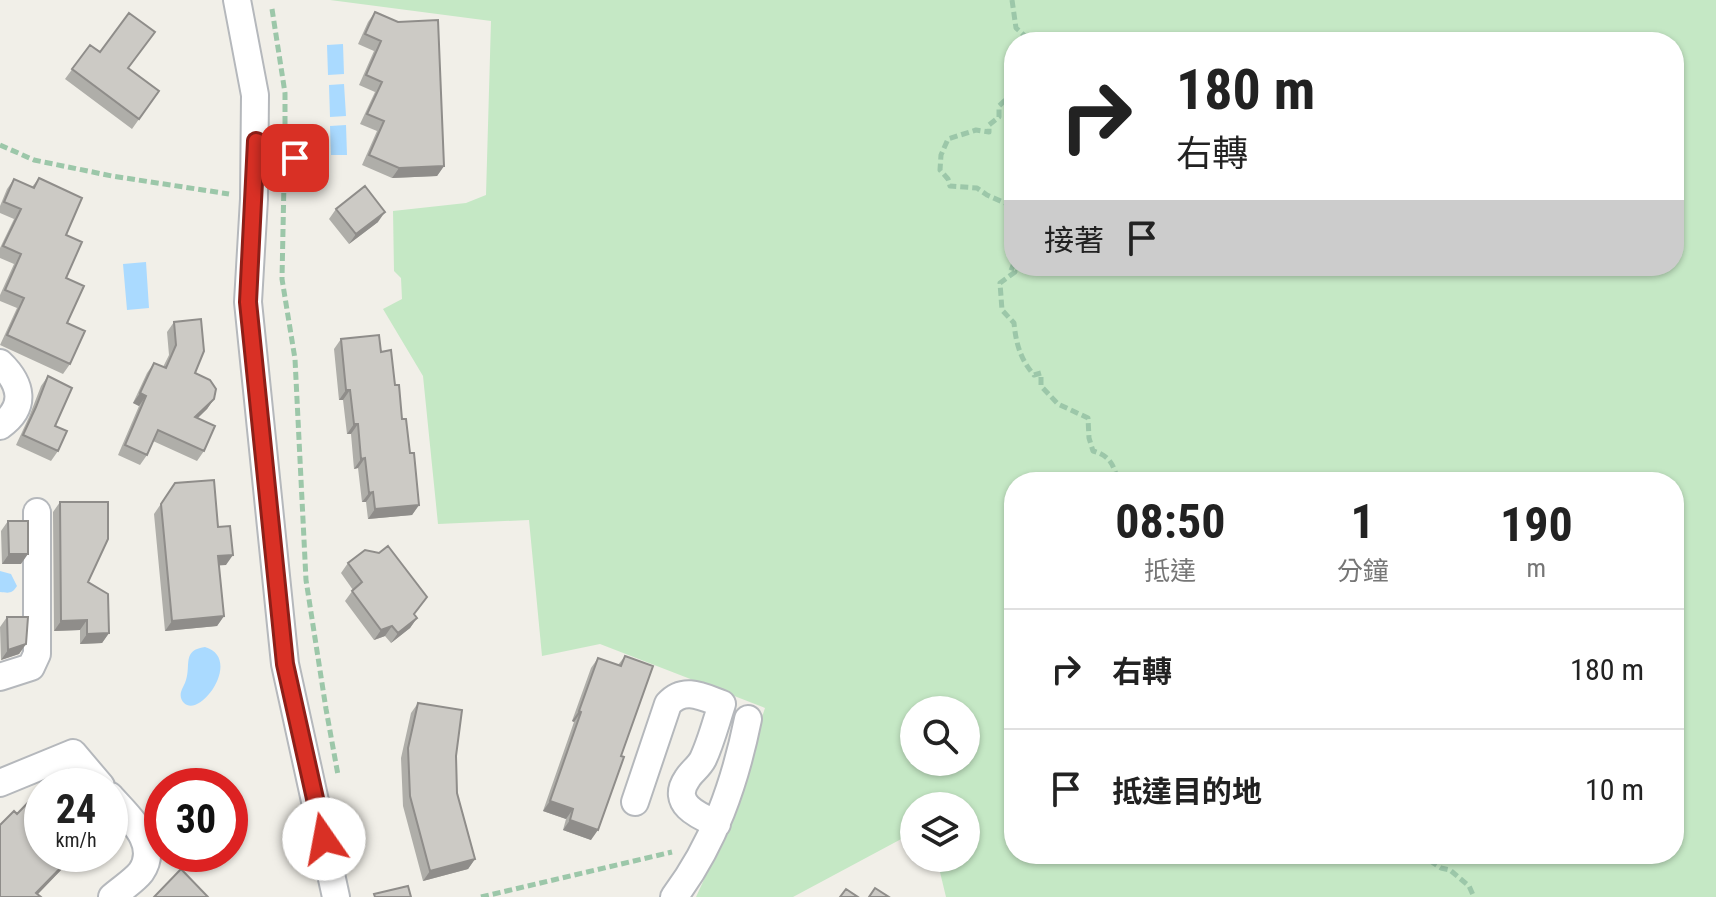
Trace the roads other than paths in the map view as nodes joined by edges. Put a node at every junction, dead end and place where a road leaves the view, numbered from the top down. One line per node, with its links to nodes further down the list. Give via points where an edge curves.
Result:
1 (237, 0): 2 (street, via 255,95)
2 (256, 141): 3 (street); 17 (street, via 248,302 285,664)
3 (290, 156)
4 (0, 363): 5 (street, via 18,392 17,407)
5 (0, 426)
6 (37, 512): 7 (street, via 37,654 31,667)
7 (0, 677)
8 (748, 719): 15 (street)
9 (36, 768): 10 (street, via 73,753)
10 (86, 768)
11 (24, 773): 12 (street)
12 (0, 783)
13 (635, 802): 15 (street, via 668,704 682,693 692,694 722,704 702,760 683,784 682,794 690,811)
14 (128, 817): 16 (street, via 145,837 148,855 141,872)
15 (717, 824): 18 (street)
16 (112, 897)
17 (336, 897)
18 (674, 897)

